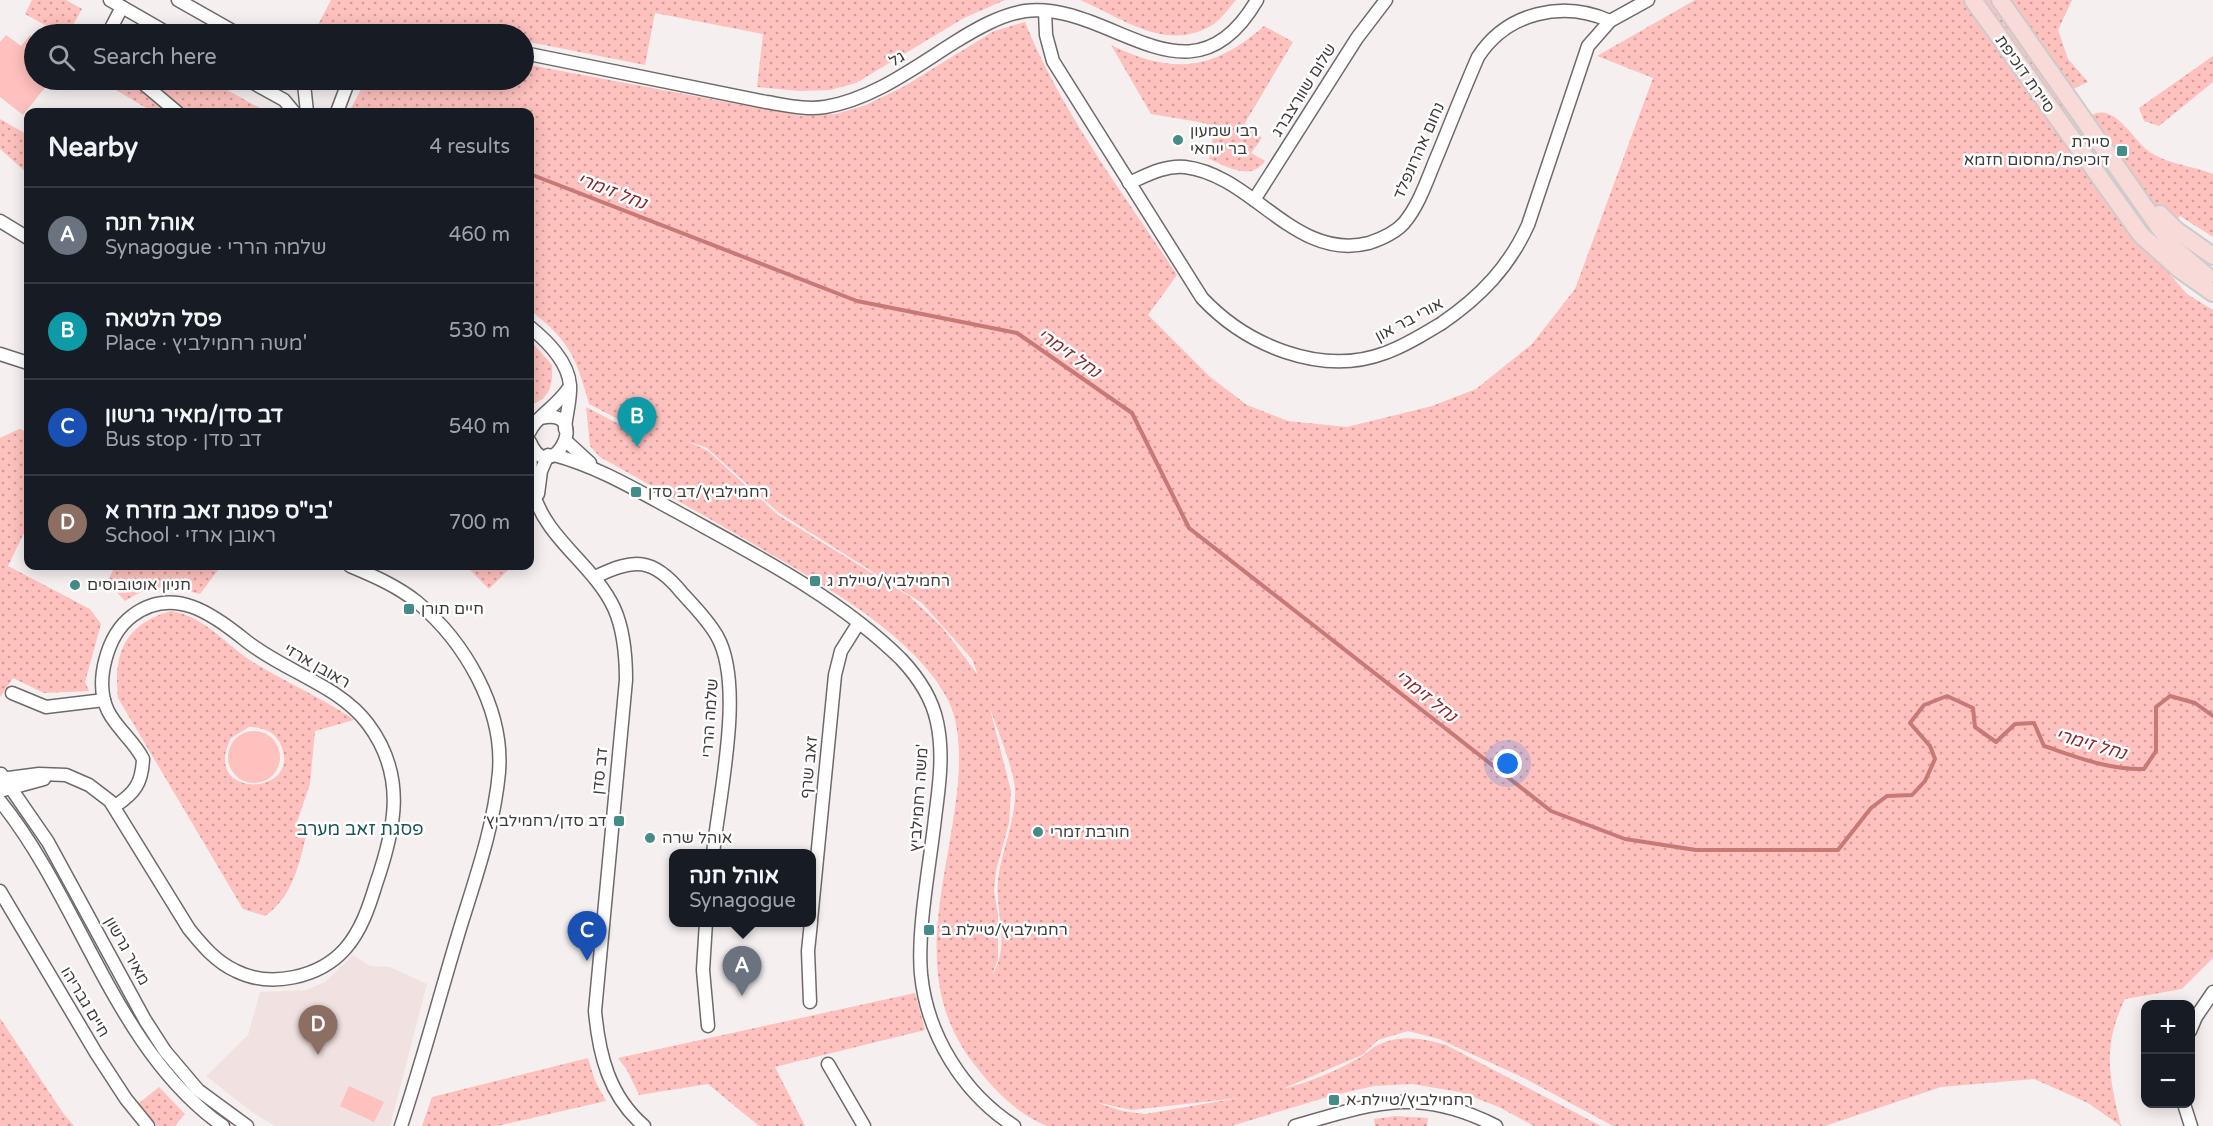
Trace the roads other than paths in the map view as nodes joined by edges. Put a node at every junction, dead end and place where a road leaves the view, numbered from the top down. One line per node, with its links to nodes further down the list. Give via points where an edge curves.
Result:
1 (110, 0): 8 (street)
2 (178, 0): 13 (street)
3 (1257, 0): 9 (street, גל, via 1217,42 1206,48 1177,51 1142,44 1080,17)
4 (1386, 0): 25 (street, שלום שוורצברג, via 1357,38)
5 (1648, 0): 10 (street, אורי בר און)
6 (1973, 0): 32 (main road, סיירת דוכיפת, via 2141,234)
7 (2000, 0): 24 (main road, סיירת דוכיפת)
8 (122, 7): 11 (street); 12 (street)
9 (1045, 11): 14 (street, גל, via 1024,12 990,23 868,93 824,107 766,102); 23 (street, אורי בר און, via 1053,61)
10 (1610, 21): 23 (street, אורי בר און, via 1588,46 1516,250 1464,308 1385,353 1337,361 1308,357 1281,351 1235,328 1202,298); 25 (street, נחום אהרונפלד, via 1590,8 1556,2 1518,14 1503,25 1478,57 1424,187 1404,223 1393,233 1361,245 1326,242 1291,226)
11 (113, 24)
12 (152, 24)
13 (220, 24)
14 (534, 55)
15 (152, 90): 19 (street)
16 (266, 90): 20 (street)
17 (305, 90): 21 (street)
18 (345, 90): 22 (street)
19 (172, 108)
20 (291, 108)
21 (307, 108)
22 (338, 108)
23 (1129, 183): 25 (street, נחום אהרונפלד, via 1152,172 1185,167 1222,178)
24 (2135, 190): 26 (main road, סיירת דוכיפת); 29 (main road, via 2176,230)
25 (1254, 200)
26 (2149, 212): 30 (main road, via 2187,249); 31 (main road, via 2184,258)
27 (0, 221): 28 (street)
28 (24, 236)
29 (2213, 256)
30 (2213, 267)
31 (2213, 279)
32 (2213, 293)
33 (534, 331): 36 (street, via 562,360)
34 (0, 354): 35 (street)
35 (24, 362)
36 (570, 385): 37 (street, via 557,404); 39 (street)
37 (534, 423)
38 (534, 424): 39 (street, משה רחמילביץ', via 557,419)
39 (566, 435): 41 (street); 42 (street, משה רחמילביץ', via 587,461)
40 (534, 448): 41 (street, משה רחמילביץ')
41 (551, 455): 42 (street, משה רחמילביץ'); 44 (street, via 541,471)
42 (603, 472): 47 (street, משה רחמילביץ', via 813,590)
43 (534, 495): 44 (street, דב סדן)
44 (538, 504): 46 (street, דב סדן, via 555,534)
45 (358, 570): 64 (street, via 406,594 445,630 483,691 499,754 496,793 483,850)
46 (595, 577): 53 (street, שלמה הררי, via 624,564 655,568 671,580 707,622 722,648 730,674 730,705); 68 (street, דב סדן, via 615,609 626,664 597,975 597,1033 611,1084 628,1111)
47 (858, 624): 54 (street, זאב שרף, via 841,651 835,675); 70 (street, משה רחמילביץ', via 913,672 932,704 937,722 940,774 921,955 928,1010 961,1078)
48 (12, 693): 49 (street, via 46,707)
49 (104, 700): 52 (street, ראובן ארזי, via 143,759 137,788); 52 (street, ראובן ארזי, via 103,675 110,647 128,619 164,603 200,608 262,653 358,711 384,751 395,809 389,846 352,940 319,968 291,978 263,979 236,972 201,944)
50 (3, 782): 52 (street, ראובן ארזי, via 39,774 66,775 89,784); 67 (street, מאיר גרשון, via 48,842 165,1051 198,1090)
51 (0, 801): 66 (street, מאיר גרשון, via 40,860 154,1059 189,1099)
52 (115, 806)
53 (714, 849)
54 (816, 870)
55 (0, 891): 65 (street, חיים גבריהו, via 101,1061)
56 (706, 927): 61 (street, via 703,979)
57 (810, 927): 59 (street, זאב שרף)
58 (2213, 992): 60 (street)
59 (810, 1002)
60 (2195, 1019)
61 (708, 1026)
62 (828, 1064): 69 (street)
63 (2185, 1108): 73 (street)
64 (402, 1125)
65 (148, 1126)
66 (223, 1126)
67 (247, 1126)
68 (645, 1126)
69 (864, 1126)
70 (1014, 1126)
71 (1295, 1126): 72 (street, via 1377,1104 1421,1101 1457,1108)
72 (1496, 1126)
73 (2191, 1126)

